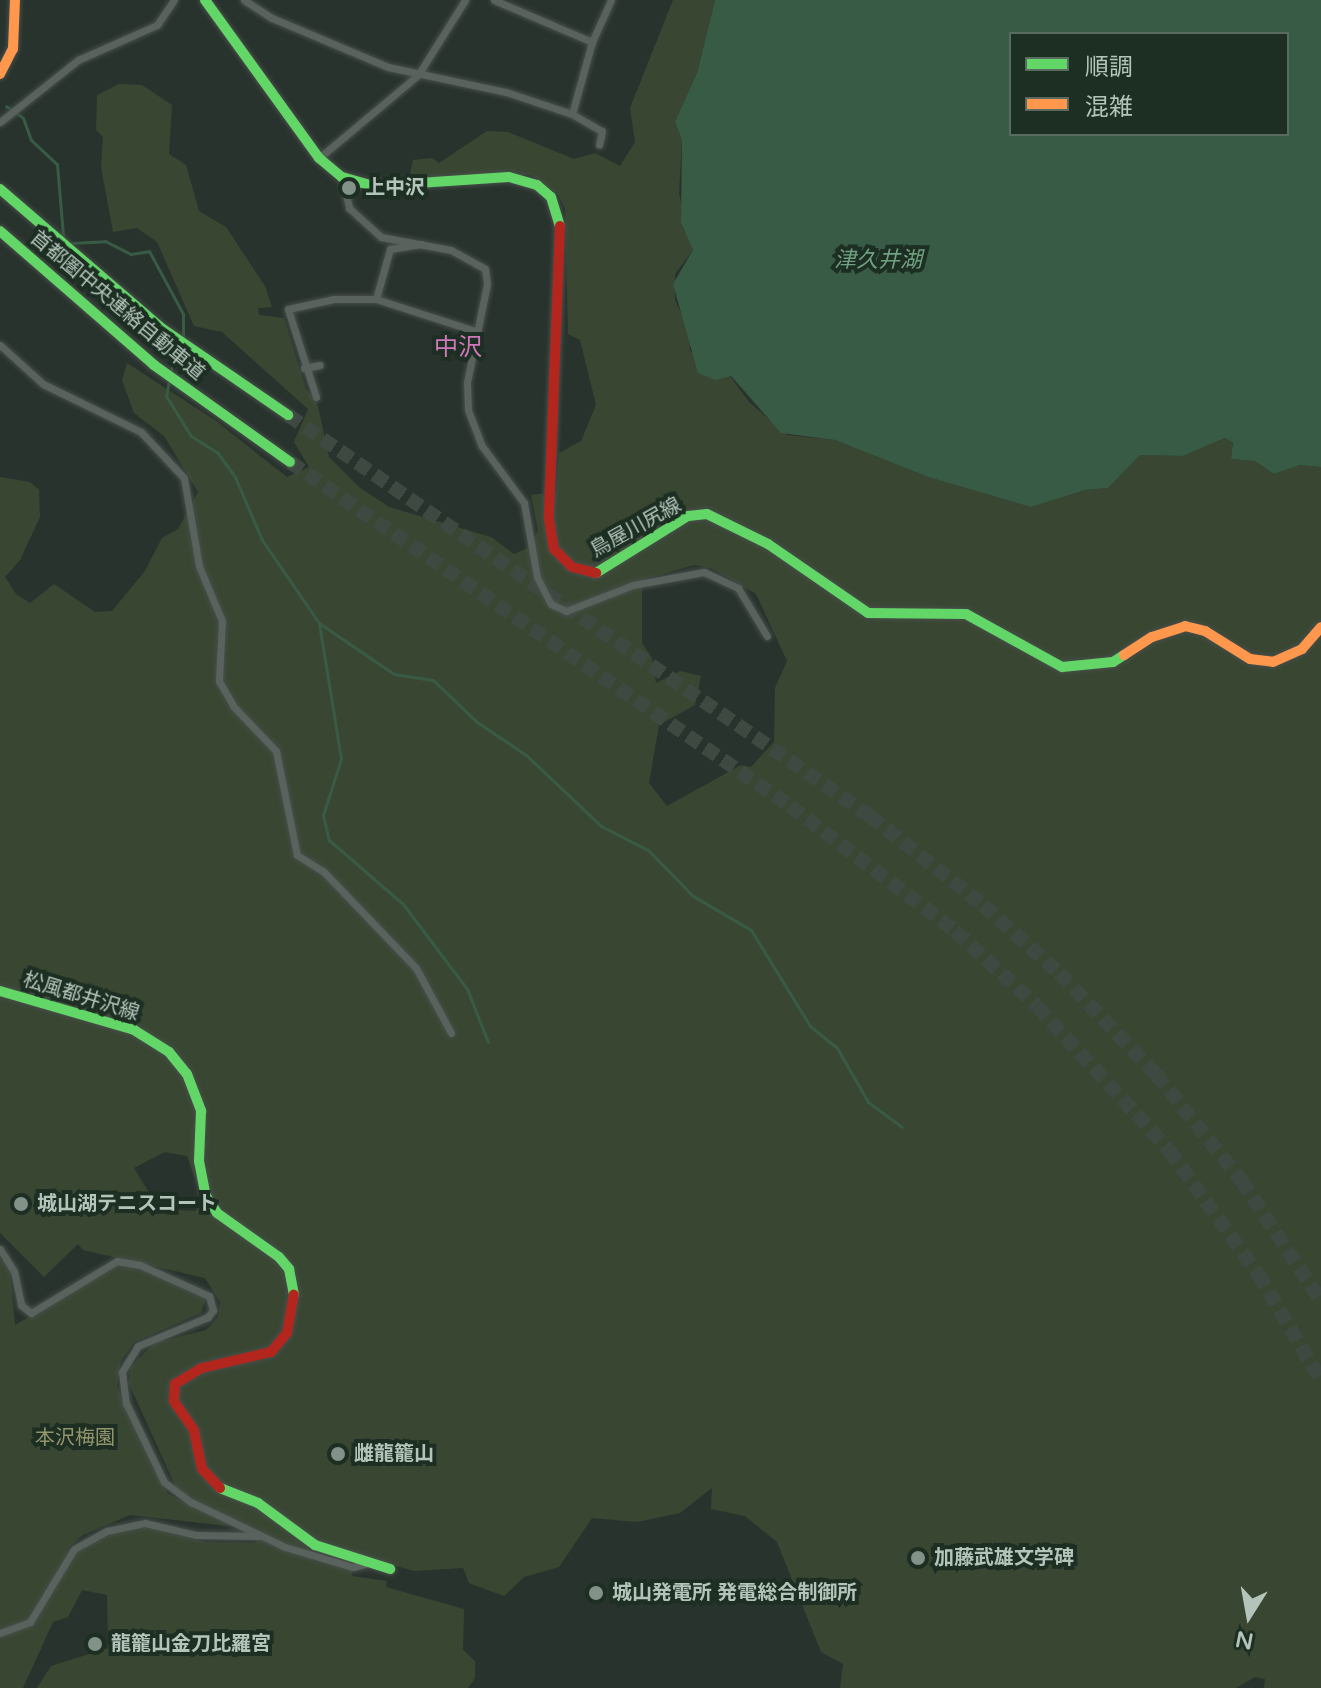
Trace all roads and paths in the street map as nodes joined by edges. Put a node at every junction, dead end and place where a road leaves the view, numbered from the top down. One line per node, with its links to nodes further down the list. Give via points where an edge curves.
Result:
1 (15, 0): 9 (main road, via 13,49)
2 (174, 0): 12 (street, via 157,25 78,60)
3 (205, 0): 14 (main road, 鳥屋川尻線)
4 (244, 0): 10 (street, via 287,24)
5 (465, 0): 10 (street)
6 (494, 0): 8 (street)
7 (611, 0): 8 (street)
8 (592, 42): 11 (street)
9 (0, 74)
10 (418, 75): 11 (street, via 506,92); 14 (street)
11 (572, 114): 13 (street, via 602,131)
12 (0, 122)
13 (599, 145)
14 (319, 158): 15 (main road, 鳥屋川尻線)
15 (342, 177): 18 (street, via 344,200 360,220 383,238); 27 (main road, 鳥屋川尻線, via 383,186 509,177 537,185 551,197 559,214 561,248 549,519 554,549 572,567 604,570 688,516 707,514 768,544 868,613 966,614 1062,667 1113,662 1152,637 1185,626 1205,631 1250,659 1273,662 1302,649)
16 (0, 189): 25 (main road, 首都圏中央連絡自動車道, via 163,329)
17 (0, 231): 26 (main road, 首都圏中央連絡自動車道, via 154,365)
18 (422, 244): 19 (street, via 390,249); 20 (street, via 461,254 485,269)
19 (376, 299): 20 (street); 23 (street, via 334,299 288,309)
20 (478, 332): 28 (street, via 467,382 468,410 482,446 524,503 537,577 551,604 566,611 633,585 704,572 738,588)
21 (0, 345): 30 (street, via 43,384 141,432 189,485 199,566 222,621 219,681 234,707 276,751 297,855 323,871 416,968)
22 (320, 365): 23 (street)
23 (304, 368): 24 (street)
24 (316, 397)
25 (288, 415)
26 (290, 462)
27 (1321, 627)
28 (767, 636)
29 (0, 991): 33 (main road, 松風都井沢線, via 134,1030 169,1052 187,1074 201,1111 199,1161 206,1196 217,1213 279,1257 289,1269 294,1295 287,1333 271,1352 190,1373 175,1384 174,1401 194,1430 202,1469 213,1485 258,1503 315,1545)
30 (451, 1033)
31 (0, 1249): 32 (street, 松風都井沢線, via 14,1271 21,1305 31,1313 117,1261 140,1265 209,1296 213,1310 208,1317 130,1354 122,1388 172,1490)
32 (260, 1536): 33 (street, 松風都井沢線, via 335,1563); 35 (street, via 196,1535 145,1523 107,1531 74,1549 26,1626)
33 (365, 1564): 34 (main road, 松風都井沢線)
34 (390, 1569)
35 (0, 1633)

